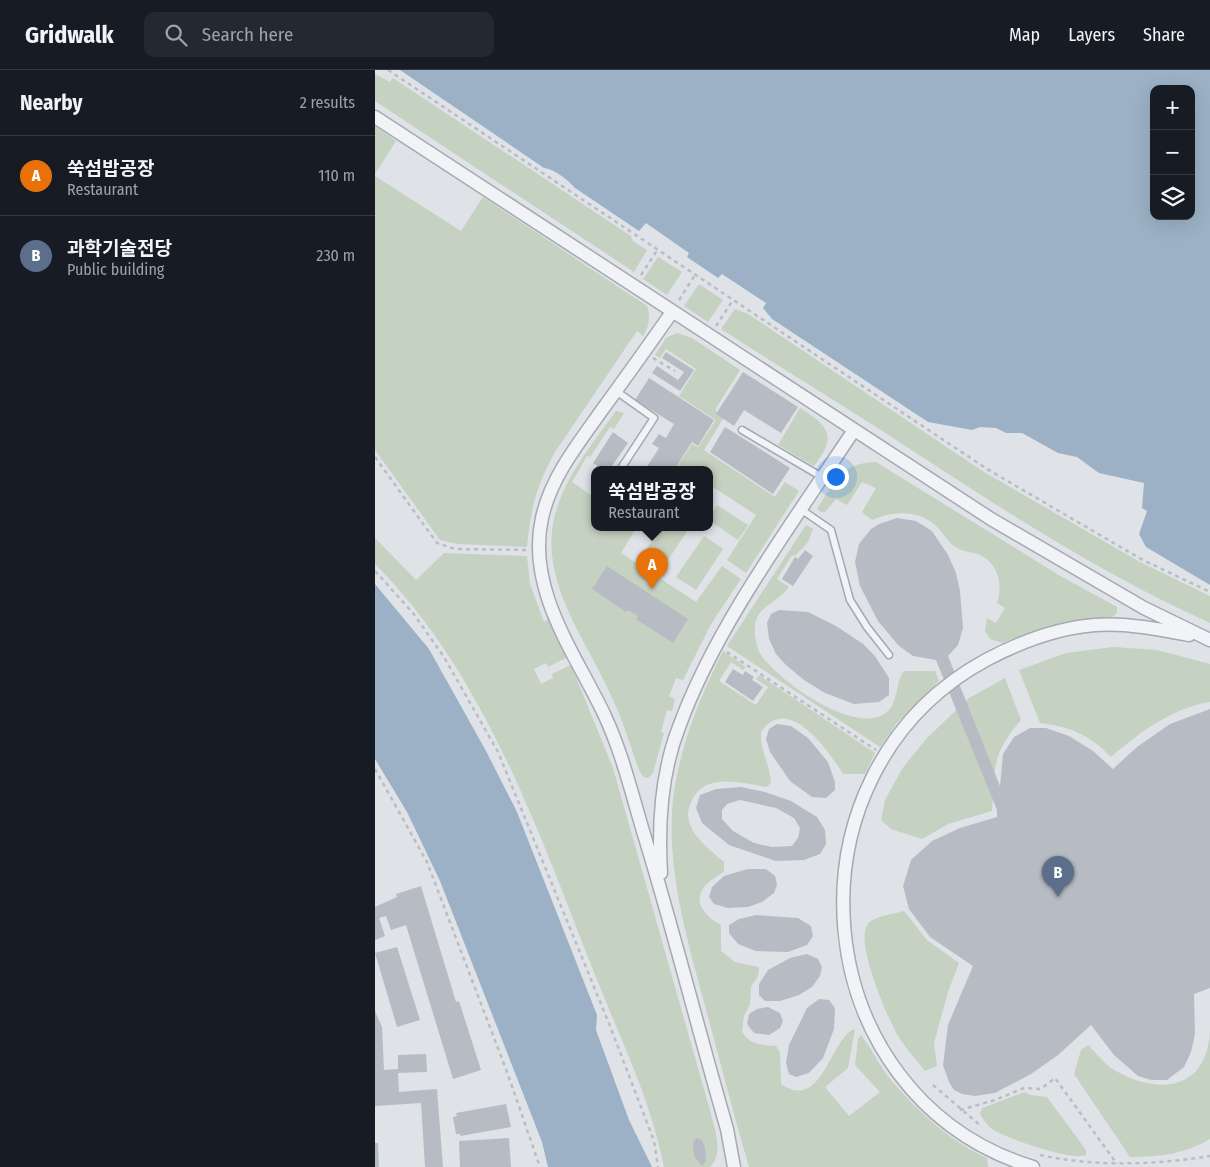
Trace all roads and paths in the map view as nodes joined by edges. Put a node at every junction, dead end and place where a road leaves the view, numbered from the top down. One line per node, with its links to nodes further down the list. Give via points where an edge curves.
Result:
1 (388, 70): 3 (path)
2 (375, 117): 8 (street)
3 (658, 249): 4 (path); 5 (path)
4 (641, 275)
5 (695, 275): 6 (path); 7 (path)
6 (679, 300)
7 (733, 300): 9 (path); 21 (path, via 987,469 1141,559)
8 (672, 312): 12 (street); 14 (street)
9 (716, 326)
10 (650, 356): 11 (path)
11 (675, 371)
12 (616, 391): 16 (lane, via 654,418); 19 (street, via 553,484 542,519)
13 (742, 430): 17 (lane)
14 (854, 430): 17 (street); 22 (street, via 991,519 1144,608)
15 (375, 457): 19 (path, via 437,543 455,549)
16 (622, 466)
17 (822, 478): 18 (street)
18 (802, 510): 23 (street); 24 (lane, via 831,530 850,600)
19 (538, 550): 27 (street, via 545,592 605,717)
20 (375, 571): 35 (path, via 413,613 444,657 498,752 610,1026 654,1141)
21 (1210, 592)
22 (1206, 639): 25 (street, via 1147,627 1109,625 1070,629 1029,639 961,674 908,722)
23 (717, 645): 25 (path); 27 (street, via 686,709 672,750 661,810)
24 (889, 655)
25 (885, 756): 37 (street, via 861,801 853,824 843,890 848,957 867,1018 912,1090 941,1118 1004,1158)
26 (375, 769): 34 (path, via 427,862)
27 (662, 890): 36 (street, via 727,1129)
28 (933, 1085): 29 (path)
29 (960, 1110): 30 (path); 33 (path, via 1024,1088 1041,1089 1055,1078)
30 (987, 1131)
31 (1035, 1153): 33 (path, via 1055,1160)
32 (1210, 1156): 33 (path, via 1171,1162)
33 (1117, 1164)
34 (540, 1167)
35 (657, 1167)
36 (734, 1167)
37 (1033, 1167)

